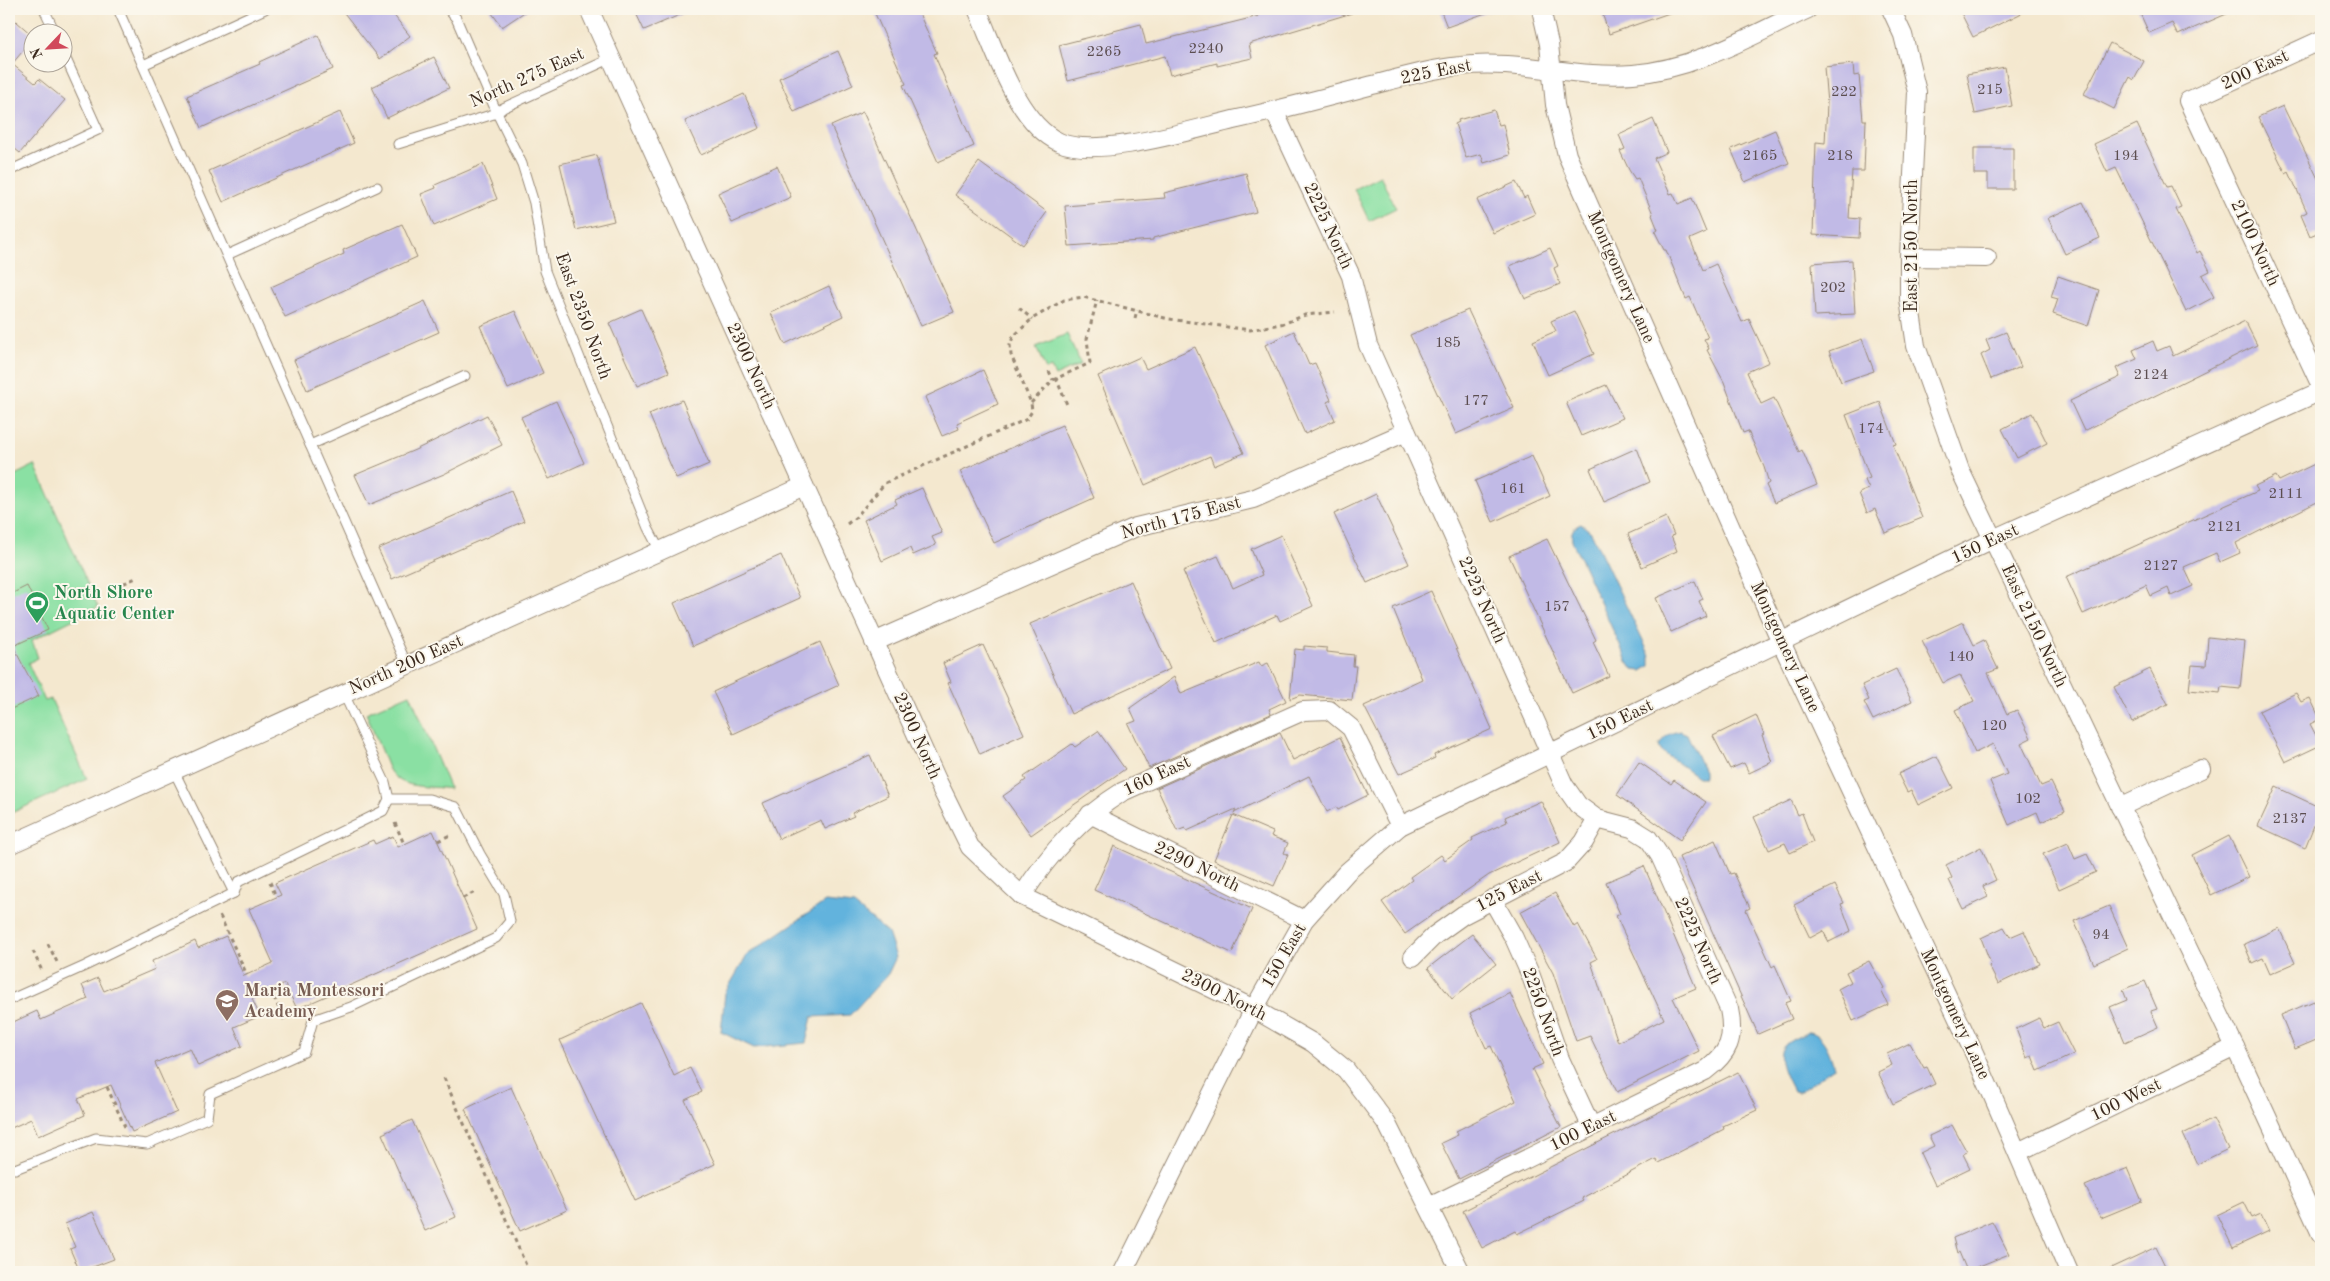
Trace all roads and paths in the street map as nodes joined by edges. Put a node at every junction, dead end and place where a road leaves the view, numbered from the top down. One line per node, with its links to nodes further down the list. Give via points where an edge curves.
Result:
1 (44, 9): 10 (lane)
2 (118, 9): 13 (lane)
3 (265, 9): 13 (lane)
4 (448, 9): 18 (lane, East 2350 North, via 456,18)
5 (589, 9): 12 (street, 2300 North)
6 (978, 9): 17 (street, 225 East, via 1017,99 1036,125 1059,142 1086,149 1115,146)
7 (1541, 9): 14 (street, Montgomery Lane)
8 (1808, 9): 14 (street, 225 East, via 1703,57 1657,71 1607,74)
9 (1891, 9): 23 (street, East 2150 North, via 1903,35 1917,92)
10 (50, 22)
11 (2321, 40): 16 (street, 200 East)
12 (612, 58): 18 (lane, North 275 East); 40 (street, 2300 North)
13 (143, 65): 22 (lane)
14 (1552, 69): 17 (street, 225 East, via 1502,64 1460,66); 47 (street, Montgomery Lane, via 1555,105 1567,155)
15 (72, 72): 20 (lane, via 98,130)
16 (2188, 101): 34 (street, 2100 North)
17 (1274, 111): 38 (street, 2225 North, via 1351,276 1368,345)
18 (497, 114): 19 (lane, North 275 East); 43 (lane, East 2350 North, via 522,164 534,203 545,271)
19 (398, 144)
20 (9, 172)
21 (377, 187): 22 (lane)
22 (227, 255): 39 (lane)
23 (1909, 258): 24 (street); 42 (street, East 2150 North, via 1909,299 1916,346 1960,470)
24 (1987, 258)
25 (1097, 300): 27 (path); 30 (path, via 1083,297 1064,300); 33 (path, via 1087,339 1090,363)
26 (1019, 308): 30 (path)
27 (1137, 310): 28 (path, via 1250,330 1305,315); 29 (path)
28 (1335, 312)
29 (1135, 318)
30 (1032, 319): 36 (path, via 1013,337 1010,345 1011,356)
31 (1049, 371): 33 (path)
32 (464, 376): 39 (lane)
33 (1054, 379): 36 (path); 37 (path)
34 (2321, 386)
35 (2321, 391): 42 (street, 150 East)
36 (1032, 403): 41 (path, via 1027,419 885,483)
37 (1068, 407)
38 (1406, 432): 46 (street, North 175 East, via 1254,499 1136,527); 50 (street, 2225 North)
39 (310, 445): 48 (lane)
40 (804, 486): 43 (street, North 200 East); 46 (street, 2300 North)
41 (847, 524)
42 (1993, 539): 47 (street, 150 East); 54 (street, East 2150 North)
43 (660, 551): 48 (street, North 200 East)
44 (138, 577): 45 (path)
45 (109, 590)
46 (874, 642): 66 (street, 2300 North, via 970,847)
47 (1781, 642): 50 (street, 150 East); 90 (street, Montgomery Lane)
48 (407, 665): 49 (street, North 200 East)
49 (344, 694): 52 (street, North 200 East); 53 (lane, via 385,782)
50 (1551, 754): 56 (street, 2225 North, via 1564,785 1578,805); 58 (street, 150 East)
51 (2201, 769): 54 (street)
52 (174, 771): 62 (street, North 200 East); 65 (lane)
53 (389, 799): 65 (lane, via 382,812 238,882); 91 (lane, via 429,799 456,807 504,894 510,921 496,938 360,1003 313,1020 304,1052 210,1094 207,1118 147,1144 96,1138 15,1169)
54 (2120, 807): 85 (street, East 2150 North)
55 (1090, 814): 58 (street, 160 East, via 1122,792 1302,711 1329,710 1352,728); 66 (street, 160 East, via 1041,866); 71 (street, 2290 North)
56 (1597, 819): 69 (street, 125 East, via 1584,842 1566,862); 84 (street, 2225 North, via 1632,828 1648,838 1660,856 1728,1009 1732,1026)
57 (395, 823): 61 (path)
58 (1400, 826): 71 (street, 150 East, via 1347,872)
59 (452, 834): 60 (path)
60 (438, 842)
61 (404, 844)
62 (9, 845)
63 (270, 882): 67 (path)
64 (477, 891): 68 (path)
65 (234, 893): 76 (lane)
66 (1022, 896): 80 (street, 2300 North)
67 (276, 897)
68 (463, 898)
69 (1492, 899): 74 (street, 125 East, via 1435,935); 88 (street, 2250 North, via 1531,976 1560,1059)
70 (220, 916): 75 (path)
71 (1304, 920): 80 (street, 150 East)
72 (48, 944): 76 (path)
73 (33, 951): 77 (path)
74 (1413, 957)
75 (247, 975)
76 (63, 976): 77 (lane)
77 (47, 983): 79 (lane)
78 (271, 990): 82 (path)
79 (9, 1000)
80 (1254, 1009): 92 (street, 2300 North, via 1313,1044 1346,1070 1387,1124); 95 (street, 150 East)
81 (9, 1013): 83 (path)
82 (284, 1020)
83 (13, 1022)
84 (1729, 1045): 88 (street, 100 East, via 1718,1061 1705,1071)
85 (2235, 1047): 90 (street, 100 West); 93 (street, East 2150 North)
86 (444, 1078): 94 (path)
87 (107, 1087): 89 (path)
88 (1591, 1126): 92 (street, 100 East)
89 (128, 1132)
90 (2018, 1152): 97 (street, Montgomery Lane)
91 (9, 1167)
92 (1429, 1206): 96 (street, 2300 North)
93 (2321, 1234)
94 (529, 1272)
95 (1124, 1272)
96 (1460, 1272)
97 (2069, 1272)

